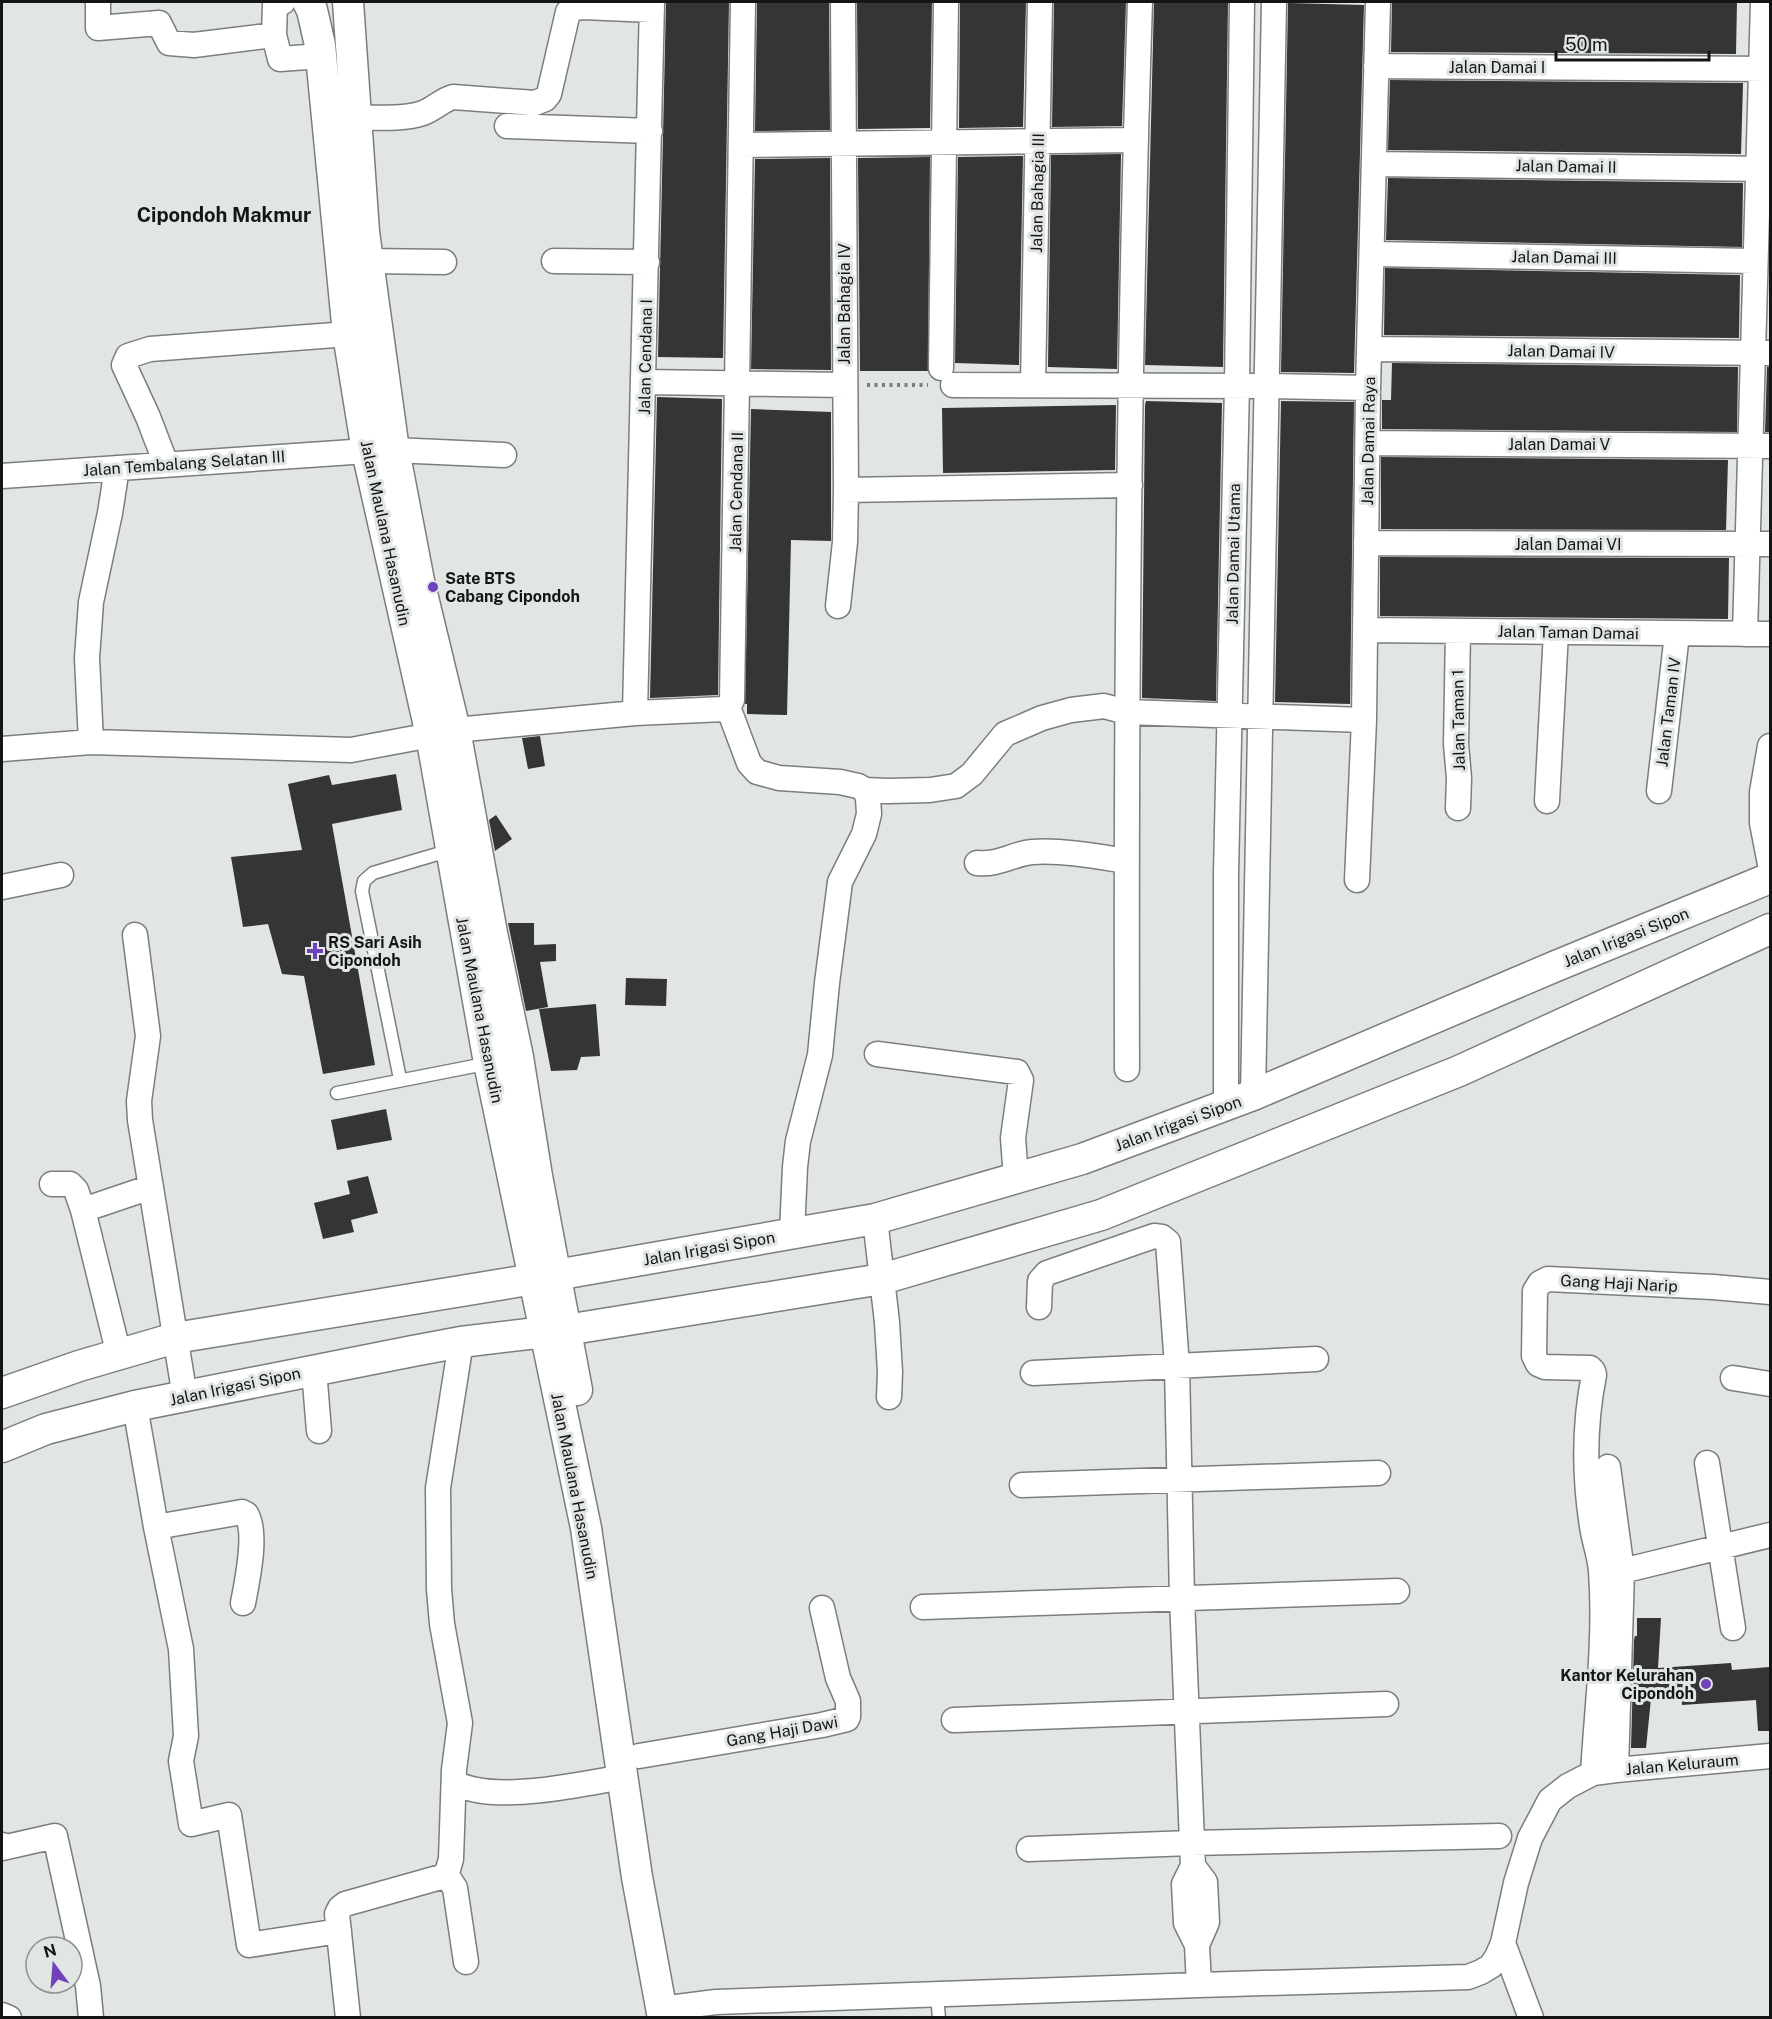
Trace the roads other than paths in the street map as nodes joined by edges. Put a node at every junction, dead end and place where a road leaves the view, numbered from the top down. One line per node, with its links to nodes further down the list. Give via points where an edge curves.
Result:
1 (98, 2): 15 (street, via 98,28 159,23 169,43 194,45)
2 (283, 2): 15 (street, via 275,5)
3 (308, 2): 16 (street, Jalan Maulana Hasanudin)
4 (348, 2): 19 (street, Jalan Maulana Hasanudin)
5 (743, 2): 26 (street, Jalan Cendana II)
6 (843, 2): 25 (street, Jalan Bahagia IV)
7 (946, 2): 24 (street)
8 (1040, 2): 23 (street, Jalan Bahagia III)
9 (1140, 2): 22 (street)
10 (1242, 2): 43 (street, Jalan Damai Utama)
11 (1274, 2): 44 (street, Jalan Damai Utama)
12 (1378, 2): 17 (street, Jalan Damai Raya)
13 (1762, 2): 18 (street)
14 (652, 6): 19 (street, via 583,7 568,12 549,94 535,103 453,97 415,115); 21 (street, Jalan Cendana I)
15 (274, 35): 16 (street, via 280,59)
16 (321, 56): 35 (street, Jalan Maulana Hasanudin)
17 (1376, 66): 18 (street, Jalan Damai I); 27 (street, Jalan Damai Raya)
18 (1766, 69): 28 (street)
19 (355, 118): 30 (street, Jalan Maulana Hasanudin)
20 (507, 126): 21 (street)
21 (650, 131): 34 (street, Jalan Cendana I)
22 (1136, 140): 23 (street); 41 (street)
23 (1038, 141): 24 (street); 40 (street, Jalan Bahagia III)
24 (945, 142): 25 (street); 40 (street, via 942,379)
25 (843, 144): 26 (street); 42 (street, Jalan Bahagia IV)
26 (742, 145): 39 (street, Jalan Cendana II)
27 (1374, 164): 28 (street, Jalan Damai II); 29 (street, Jalan Damai Raya)
28 (1764, 169): 32 (street)
29 (1373, 254): 32 (street, Jalan Damai III); 36 (street, Jalan Damai Raya)
30 (368, 261): 33 (street); 48 (street, Jalan Maulana Hasanudin)
31 (554, 261): 34 (street)
32 (1755, 261): 37 (street)
33 (444, 262)
34 (647, 262): 38 (street, Jalan Cendana I)
35 (348, 334): 48 (street, Jalan Maulana Hasanudin); 50 (street, via 150,349 128,356 124,365)
36 (1370, 349): 37 (street, Jalan Damai IV); 45 (street, Jalan Damai Raya)
37 (1762, 352): 47 (street)
38 (644, 382): 39 (street); 66 (street, Jalan Cendana I)
39 (738, 384): 42 (street); 64 (street, Jalan Cendana II, via 734,692)
40 (1033, 385): 41 (street)
41 (1131, 385): 43 (street); 53 (street)
42 (845, 386): 54 (street, Jalan Bahagia IV)
43 (1237, 386): 44 (street); 67 (street, Jalan Damai Utama)
44 (1266, 386): 45 (street); 68 (street, Jalan Damai Utama)
45 (1368, 388): 46 (street, Jalan Damai Raya)
46 (1368, 443): 47 (street, Jalan Damai V); 55 (street, Jalan Damai Raya)
47 (1760, 446): 56 (street)
48 (380, 451): 49 (street, Jalan Tembalang Selatan III); 50 (street, Jalan Tembalang Selatan III); 70 (street, Jalan Maulana Hasanudin)
49 (504, 454)
50 (166, 464): 51 (street, Jalan Tembalang Selatan III)
51 (117, 468): 52 (street, Jalan Tembalang Selatan III); 72 (street, via 91,602 87,658)
52 (2, 476)
53 (1130, 485): 54 (street); 65 (street)
54 (846, 490): 57 (street, Jalan Bahagia IV)
55 (1366, 543): 56 (street, Jalan Damai VI); 58 (street, Jalan Damai Raya)
56 (1759, 544): 62 (street)
57 (838, 606)
58 (1365, 630): 59 (street, Jalan Taman Damai); 69 (street, Jalan Damai Raya)
59 (1458, 631): 60 (street, Jalan Taman Damai); 78 (street, Jalan Taman 1)
60 (1556, 632): 61 (street, Jalan Taman Damai); 77 (street)
61 (1677, 634): 62 (street, Jalan Taman Damai); 76 (street, Jalan Taman IV)
62 (1745, 634): 63 (street, Jalan Taman Damai)
63 (1770, 634)
64 (728, 707): 66 (street); 75 (street, via 749,763 757,772 779,778 840,782)
65 (1126, 712): 67 (street); 75 (street, via 1104,706 1071,710 1005,734 972,774 956,786); 80 (street)
66 (635, 713): 70 (street)
67 (1229, 715): 68 (street); 95 (street, Jalan Damai Utama, via 1226,873)
68 (1259, 716): 69 (street); 95 (street, Jalan Damai Utama)
69 (1364, 720): 85 (street, Jalan Damai Raya)
70 (428, 735): 72 (street, via 351,750); 79 (street, Jalan Maulana Hasanudin); 89 (street, Jalan Maulana Hasanudin, via 492,933)
71 (2, 736): 74 (street)
72 (91, 742): 74 (street)
73 (1770, 746): 82 (street, via 1762,792 1762,823)
74 (2, 749)
75 (865, 790): 101 (street, via 869,814 864,834 840,882 820,1055 798,1142)
76 (1659, 791)
77 (1547, 801)
78 (1458, 808)
79 (451, 850): 89 (street, Jalan Maulana Hasanudin); 93 (lane, via 373,873 364,881 362,891)
80 (1126, 861): 81 (street, via 1030,852 1000,862); 92 (street)
81 (977, 863)
82 (1770, 864)
83 (61, 876): 86 (street)
84 (1770, 878): 95 (street, Jalan Irigasi Sipon)
85 (1358, 880)
86 (2, 887)
87 (1770, 929): 102 (street, Jalan Irigasi Sipon, via 1459,1071 1101,1215)
88 (135, 935): 98 (street, via 148,1036 139,1101)
89 (491, 996): 91 (street, Jalan Maulana Hasanudin)
90 (877, 1054): 96 (street, via 1017,1072 1021,1080 1013,1138)
91 (494, 1062): 93 (lane); 103 (street, Jalan Maulana Hasanudin)
92 (1127, 1069)
93 (400, 1079): 94 (lane)
94 (337, 1092)
95 (1239, 1100): 96 (street, Jalan Irigasi Sipon, via 1082,1159)
96 (1016, 1178): 100 (street, Jalan Irigasi Sipon)
97 (52, 1184): 99 (street, via 70,1184)
98 (151, 1187): 99 (street); 107 (street)
99 (83, 1210): 109 (street)
100 (875, 1222): 101 (street, Jalan Irigasi Sipon); 102 (street)
101 (792, 1233): 103 (street, Jalan Irigasi Sipon)
102 (881, 1275): 106 (street, Jalan Irigasi Sipon); 118 (street)
103 (539, 1281): 106 (street, Jalan Maulana Hasanudin); 107 (street, Jalan Irigasi Sipon)
104 (1770, 1292): 142 (street, Gang Haji Narip, via 1548,1279 1534,1291 1534,1356 1538,1364 1590,1368 1594,1375 1585,1444 1592,1526 1601,1568)
105 (1039, 1307): 111 (street, via 1043,1275 1159,1235 1170,1246)
106 (550, 1326): 108 (street, Jalan Irigasi Sipon); 141 (street, Jalan Maulana Hasanudin)
107 (176, 1340): 109 (street, Jalan Irigasi Sipon); 117 (street)
108 (472, 1341): 112 (street, Jalan Irigasi Sipon); 143 (street, via 438,1488 442,1624 460,1723)
109 (119, 1354): 116 (street, Jalan Irigasi Sipon)
110 (1316, 1359): 111 (street)
111 (1177, 1366): 113 (street); 125 (street)
112 (314, 1370): 117 (street, Jalan Irigasi Sipon); 120 (street)
113 (1033, 1373)
114 (1733, 1378): 115 (street)
115 (1770, 1384)
116 (2, 1393)
117 (184, 1393): 119 (street, Jalan Irigasi Sipon)
118 (889, 1397)
119 (135, 1406): 121 (street, Jalan Irigasi Sipon, via 46,1429); 127 (street)
120 (319, 1431)
121 (2, 1447)
122 (1707, 1463): 129 (street)
123 (1608, 1467): 130 (street)
124 (1378, 1473): 125 (street)
125 (1179, 1479): 126 (street); 132 (street)
126 (1022, 1485)
127 (156, 1527): 133 (street, via 246,1514 251,1544); 149 (street, via 181,1649 186,1736 181,1761 191,1824 229,1815 249,1945)
128 (1770, 1535): 129 (street)
129 (1721, 1547): 130 (street); 136 (street)
130 (1622, 1571): 142 (street)
131 (1397, 1591): 132 (street)
132 (1182, 1598): 134 (street); 138 (street)
133 (243, 1603)
134 (923, 1607)
135 (822, 1608): 141 (street, Gang Haji Dawi, via 838,1678 848,1701 847,1719)
136 (1733, 1628)
137 (1386, 1704): 138 (street)
138 (1186, 1712): 139 (street); 147 (street)
139 (954, 1720)
140 (1770, 1755): 142 (street, Jalan Keluraum)
141 (623, 1771): 143 (street, via 565,1787 498,1792); 154 (street, Jalan Maulana Hasanudin, via 637,1877)
142 (1604, 1771): 150 (street, via 1568,1786 1550,1800 1530,1838)
143 (455, 1784): 148 (street, via 451,1859)
144 (1499, 1836): 147 (street)
145 (2, 1845): 157 (street, via 55,1836)
146 (1029, 1849): 147 (street)
147 (1192, 1855): 152 (street, via 1184,1884 1185,1923 1197,1946)
148 (446, 1874): 149 (street, via 345,1904 338,1911); 151 (street, via 455,1888)
149 (339, 1931): 158 (street)
150 (1503, 1943): 152 (street, via 1491,1966 1468,1977); 159 (street)
151 (466, 1962)
152 (1199, 1985): 153 (street)
153 (938, 2007): 154 (street, via 716,2002)
154 (675, 2011)
155 (2, 2015): 156 (street)
156 (9, 2018)
157 (92, 2018)
158 (348, 2018)
159 (1531, 2018)

